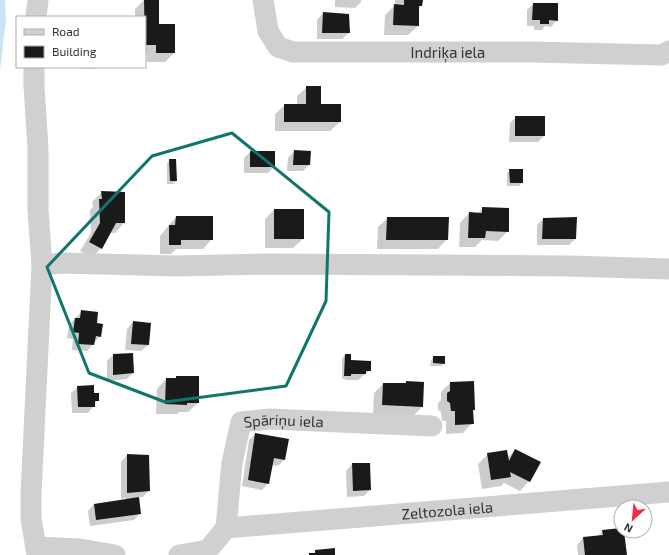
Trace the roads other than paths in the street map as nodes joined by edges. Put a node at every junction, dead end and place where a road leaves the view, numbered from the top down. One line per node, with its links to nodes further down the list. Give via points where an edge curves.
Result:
1 (38, 0): 3 (street)
2 (263, 0): 4 (street, Indriķa iela, via 268,31 274,42 278,47 293,52 662,55)
3 (36, 16)
4 (669, 51)
5 (34, 68): 6 (street)
6 (42, 265): 7 (street, via 265,264); 11 (street, via 31,494)
7 (669, 269)
8 (432, 426): 10 (street, Spāriņu iela, via 270,419 241,422 232,463)
9 (669, 492): 10 (street, Zeltozola iela)
10 (226, 528): 13 (street, via 208,550)
11 (36, 551): 12 (street, via 80,549)
12 (115, 555)
13 (178, 555)

